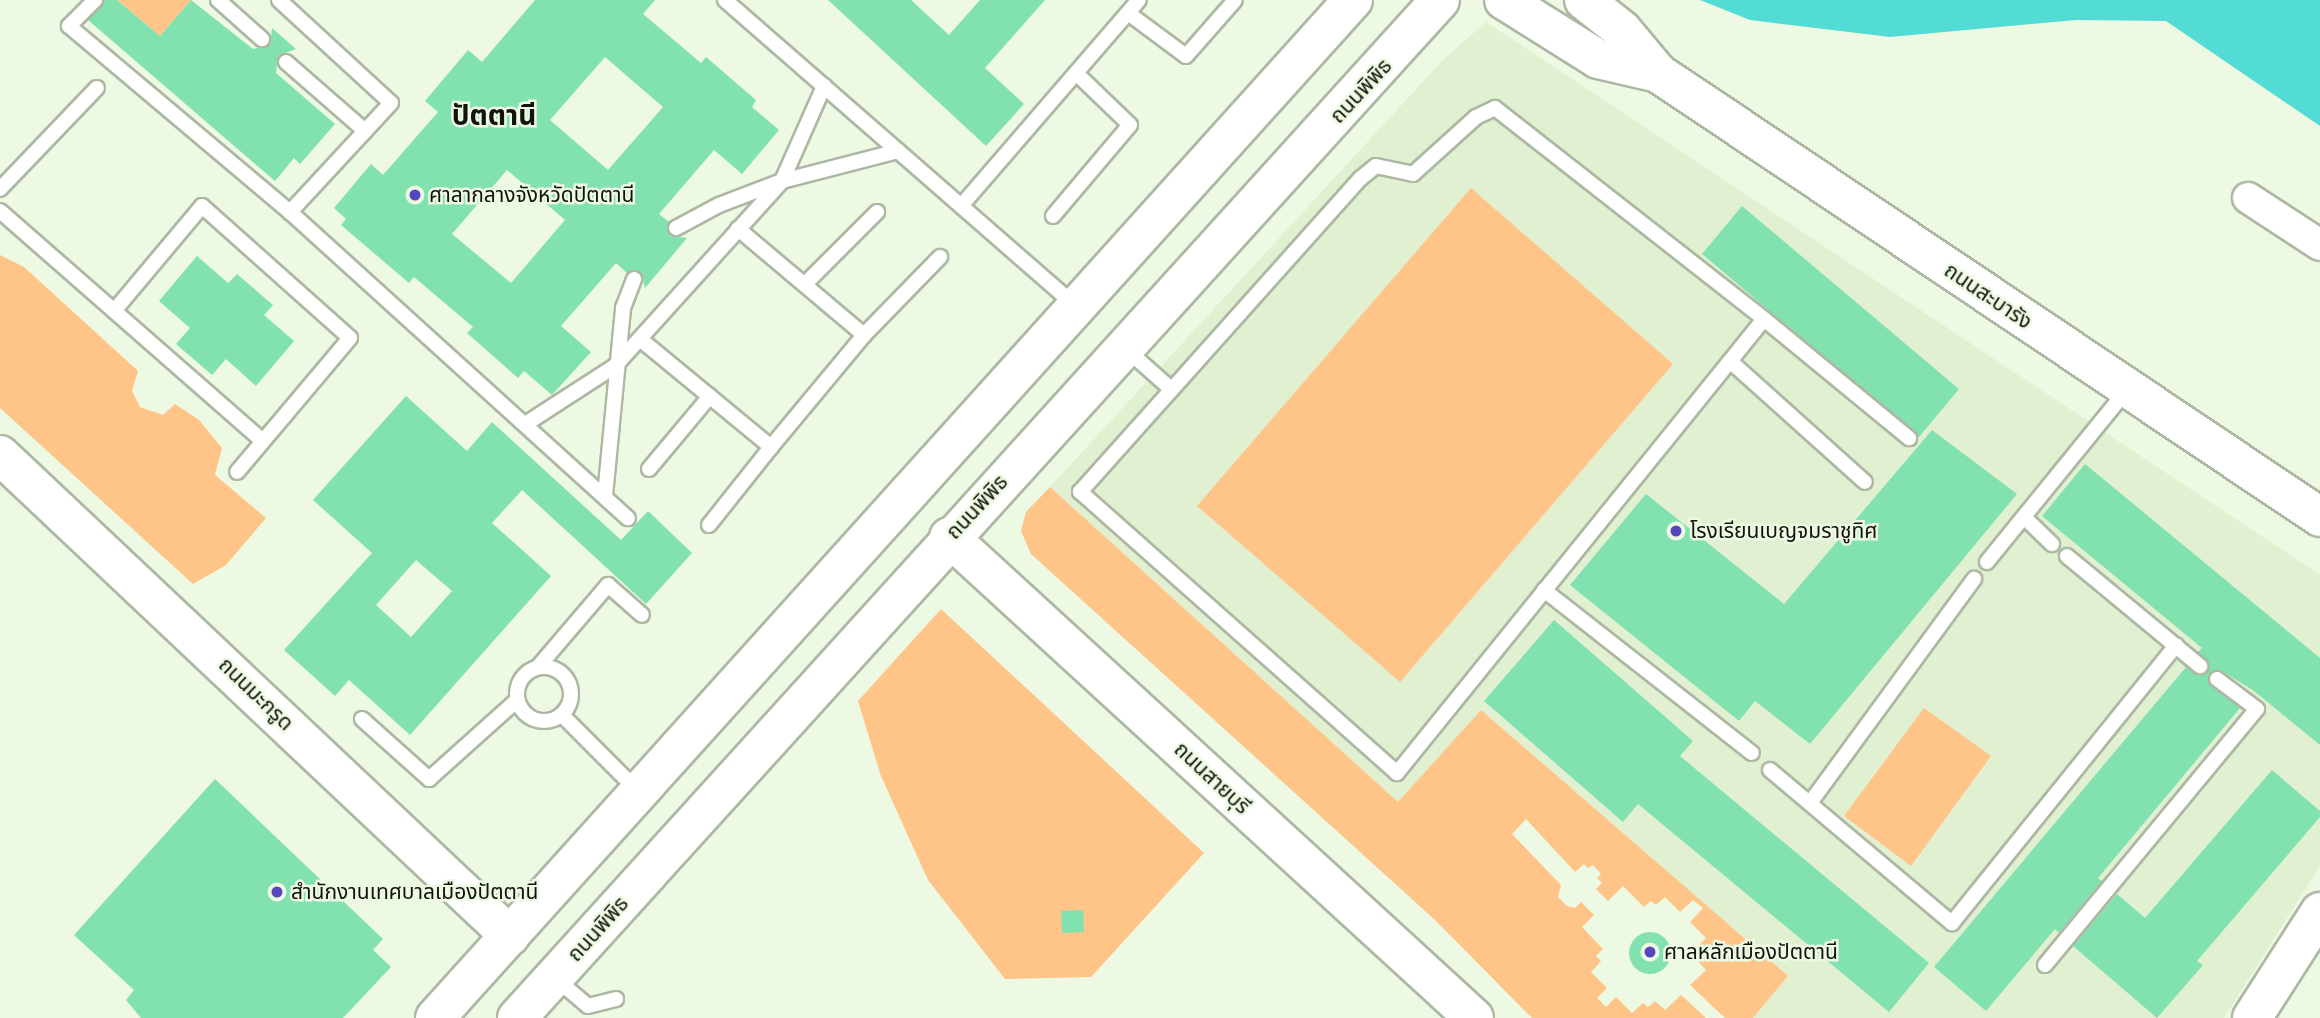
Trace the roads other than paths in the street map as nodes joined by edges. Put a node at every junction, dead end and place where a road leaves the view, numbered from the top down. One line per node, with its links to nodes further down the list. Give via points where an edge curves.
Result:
1 (95, 0): 25 (lane, via 69,26)
2 (218, 0): 12 (lane)
3 (279, 0): 18 (lane, via 391,103)
4 (725, 0): 16 (lane)
5 (1139, 0): 11 (lane)
6 (1235, 0): 11 (lane, via 1186,56)
7 (1353, 0): 34 (main road)
8 (1440, 0): 39 (main road, ถนนพิพิธ)
9 (1504, 0): 15 (main road, via 1598,59)
10 (1584, 0): 15 (main road, via 1622,30)
11 (1128, 13): 14 (lane)
12 (262, 39)
13 (286, 62): 18 (lane)
14 (1076, 73): 23 (lane); 27 (lane, via 1130,125)
15 (1658, 73): 43 (main road, ถนนสะบารัง)
16 (824, 86): 19 (lane); 20 (lane)
17 (97, 88): 21 (lane)
18 (365, 131): 25 (lane)
19 (898, 151): 20 (lane); 23 (lane)
20 (782, 181): 28 (lane, via 719,205); 29 (lane)
21 (0, 190)
22 (2248, 198): 30 (street)
23 (961, 206): 34 (lane)
24 (0, 211): 35 (lane)
25 (290, 212): 45 (lane)
26 (877, 212): 33 (lane)
27 (1053, 216)
28 (676, 228)
29 (738, 229): 33 (lane); 38 (lane)
30 (2320, 245)
31 (940, 257): 37 (lane)
32 (634, 279): 41 (lane, via 622,308)
33 (804, 285): 37 (lane)
34 (1079, 308): 39 (main road); 52 (main road)
35 (114, 311): 47 (lane); 47 (lane, via 202,206 350,338)
36 (1764, 319): 40 (lane); 42 (lane, via 1495,108 1476,117 1413,174 1376,166 1362,178); 46 (lane)
37 (864, 335): 48 (lane)
38 (640, 339): 41 (lane); 44 (lane)
39 (1125, 348): 42 (lane); 59 (main road, ถนนพิพิธ)
40 (1730, 361): 53 (lane); 64 (lane)
41 (615, 366): 45 (lane); 54 (lane)
42 (1170, 387): 64 (lane, via 1080,492 1397,773)
43 (2127, 390): 55 (lane); 56 (main road, ถนนสะบารัง)
44 (710, 396): 48 (lane); 50 (lane)
45 (527, 423): 54 (lane)
46 (1909, 438)
47 (263, 441): 51 (lane)
48 (771, 447): 58 (lane)
49 (0, 456): 81 (main road, ถนนมะกรูด)
50 (649, 469)
51 (237, 472)
52 (927, 474): 59 (main road, ถนนสายบุรี); 66 (main road)
53 (1865, 482)
54 (605, 496): 57 (lane)
55 (2024, 517): 60 (lane); 62 (lane)
56 (2320, 517)
57 (628, 518)
58 (709, 525)
59 (960, 525): 71 (main road, ถนนพิพิธ); 87 (main road, ถนนสายบุรี)
60 (2052, 544)
61 (2067, 556): 67 (lane)
62 (1987, 562)
63 (1974, 579): 78 (lane)
64 (1545, 590): 75 (lane)
65 (642, 615): 69 (lane, via 608,585)
66 (773, 645): 71 (main road); 77 (main road)
67 (2176, 645): 68 (lane); 78 (lane, via 1952,923)
68 (2200, 666)
69 (538, 667): 72 (lane, via 521,680); 73 (lane, via 552,668 570,688)
70 (2217, 679): 82 (lane, via 2257,709)
71 (819, 685): 79 (main road, ถนนพิพิธ)
72 (517, 700): 73 (lane, via 523,712 536,720 550,721); 74 (lane, via 429,779)
73 (562, 715): 77 (lane)
74 (362, 719)
75 (1752, 753)
76 (1770, 770): 78 (lane)
77 (641, 794): 79 (main road); 81 (main road)
78 (1810, 803)
79 (685, 833): 83 (main road, ถนนพิพิธ)
80 (2320, 912): 88 (main road)
81 (510, 936): 83 (main road, ถนนมะกรูด); 85 (main road)
82 (2045, 965)
83 (555, 977): 84 (lane, via 588,1006); 86 (main road, ถนนพิพิธ)
84 (616, 999)
85 (435, 1018)
86 (517, 1018)
87 (1474, 1018)
88 (2252, 1018)

